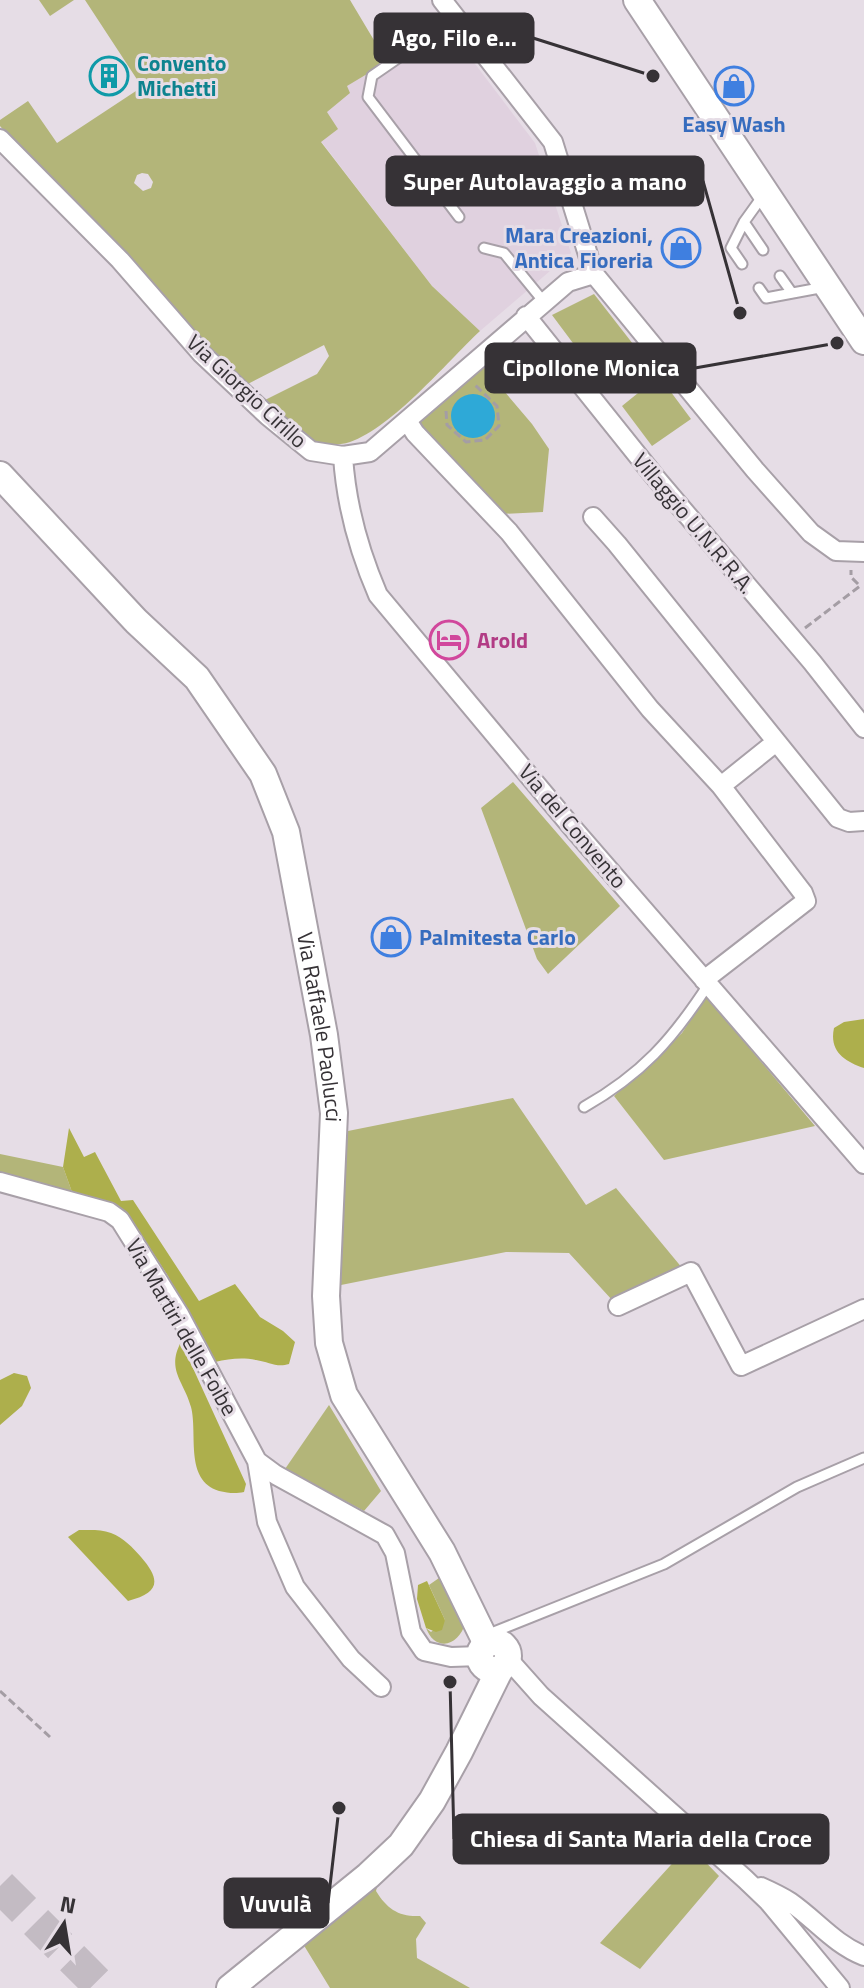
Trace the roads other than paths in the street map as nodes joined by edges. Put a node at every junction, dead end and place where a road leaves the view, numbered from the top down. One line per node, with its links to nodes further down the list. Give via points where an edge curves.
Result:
1 (442, 0): 3 (street)
2 (637, 0): 5 (main road)
3 (456, 18): 6 (lane, via 372,76 368,97); 11 (street, via 553,142)
4 (0, 139): 20 (street, Via Giorgio Cirillo, via 120,260 202,354 268,416 311,451)
5 (764, 194): 7 (lane); 13 (main road)
6 (459, 217)
7 (744, 222): 9 (lane); 10 (lane, via 731,248)
8 (484, 248): 16 (lane, via 504,253)
9 (763, 250)
10 (742, 264)
11 (594, 274): 16 (street, via 568,282); 23 (street, via 811,533)
12 (780, 276): 15 (lane)
13 (825, 287): 15 (lane); 18 (main road)
14 (759, 288): 15 (lane, via 766,298)
15 (792, 293)
16 (544, 302): 17 (street)
17 (526, 316): 19 (street); 24 (street, Villaggio U.N.R.R.A.)
18 (864, 341)
19 (408, 422): 20 (street, via 370,452); 26 (street, via 509,532 650,709)
20 (343, 456): 28 (street, Via del Convento, via 361,556 378,595)
21 (0, 475): 36 (main road, Via Raffaele Paolucci, via 136,621 197,678 263,774 286,832 334,1113 326,1296 329,1343 344,1395 442,1552)
22 (593, 517): 25 (street)
23 (858, 559)
24 (864, 728)
25 (776, 742): 26 (street); 27 (street, via 838,818)
26 (721, 786): 28 (street, via 806,901)
27 (864, 821)
28 (706, 982): 29 (lane, via 671,1040 632,1076); 30 (street, Via del Convento)
29 (584, 1107)
30 (864, 1164)
31 (0, 1182): 35 (street, Via Martiri delle Foibe, via 109,1212 120,1220 179,1314)
32 (618, 1306): 33 (street, via 691,1272 741,1366)
33 (864, 1309)
34 (864, 1458): 36 (lane, via 797,1487)
35 (257, 1461): 36 (street, Via Martiri delle Foibe, via 385,1535 395,1553 411,1632 424,1651 451,1657); 37 (street, Via Martiri delle Foibe, via 267,1522 295,1587 351,1659)
36 (492, 1656): 38 (street, via 518,1685 541,1696); 40 (main road, via 463,1745 401,1845)
37 (381, 1687)
38 (745, 1879): 39 (street, via 789,1901 818,1928); 41 (street)
39 (864, 1956)
40 (230, 1988)
41 (840, 1988)

